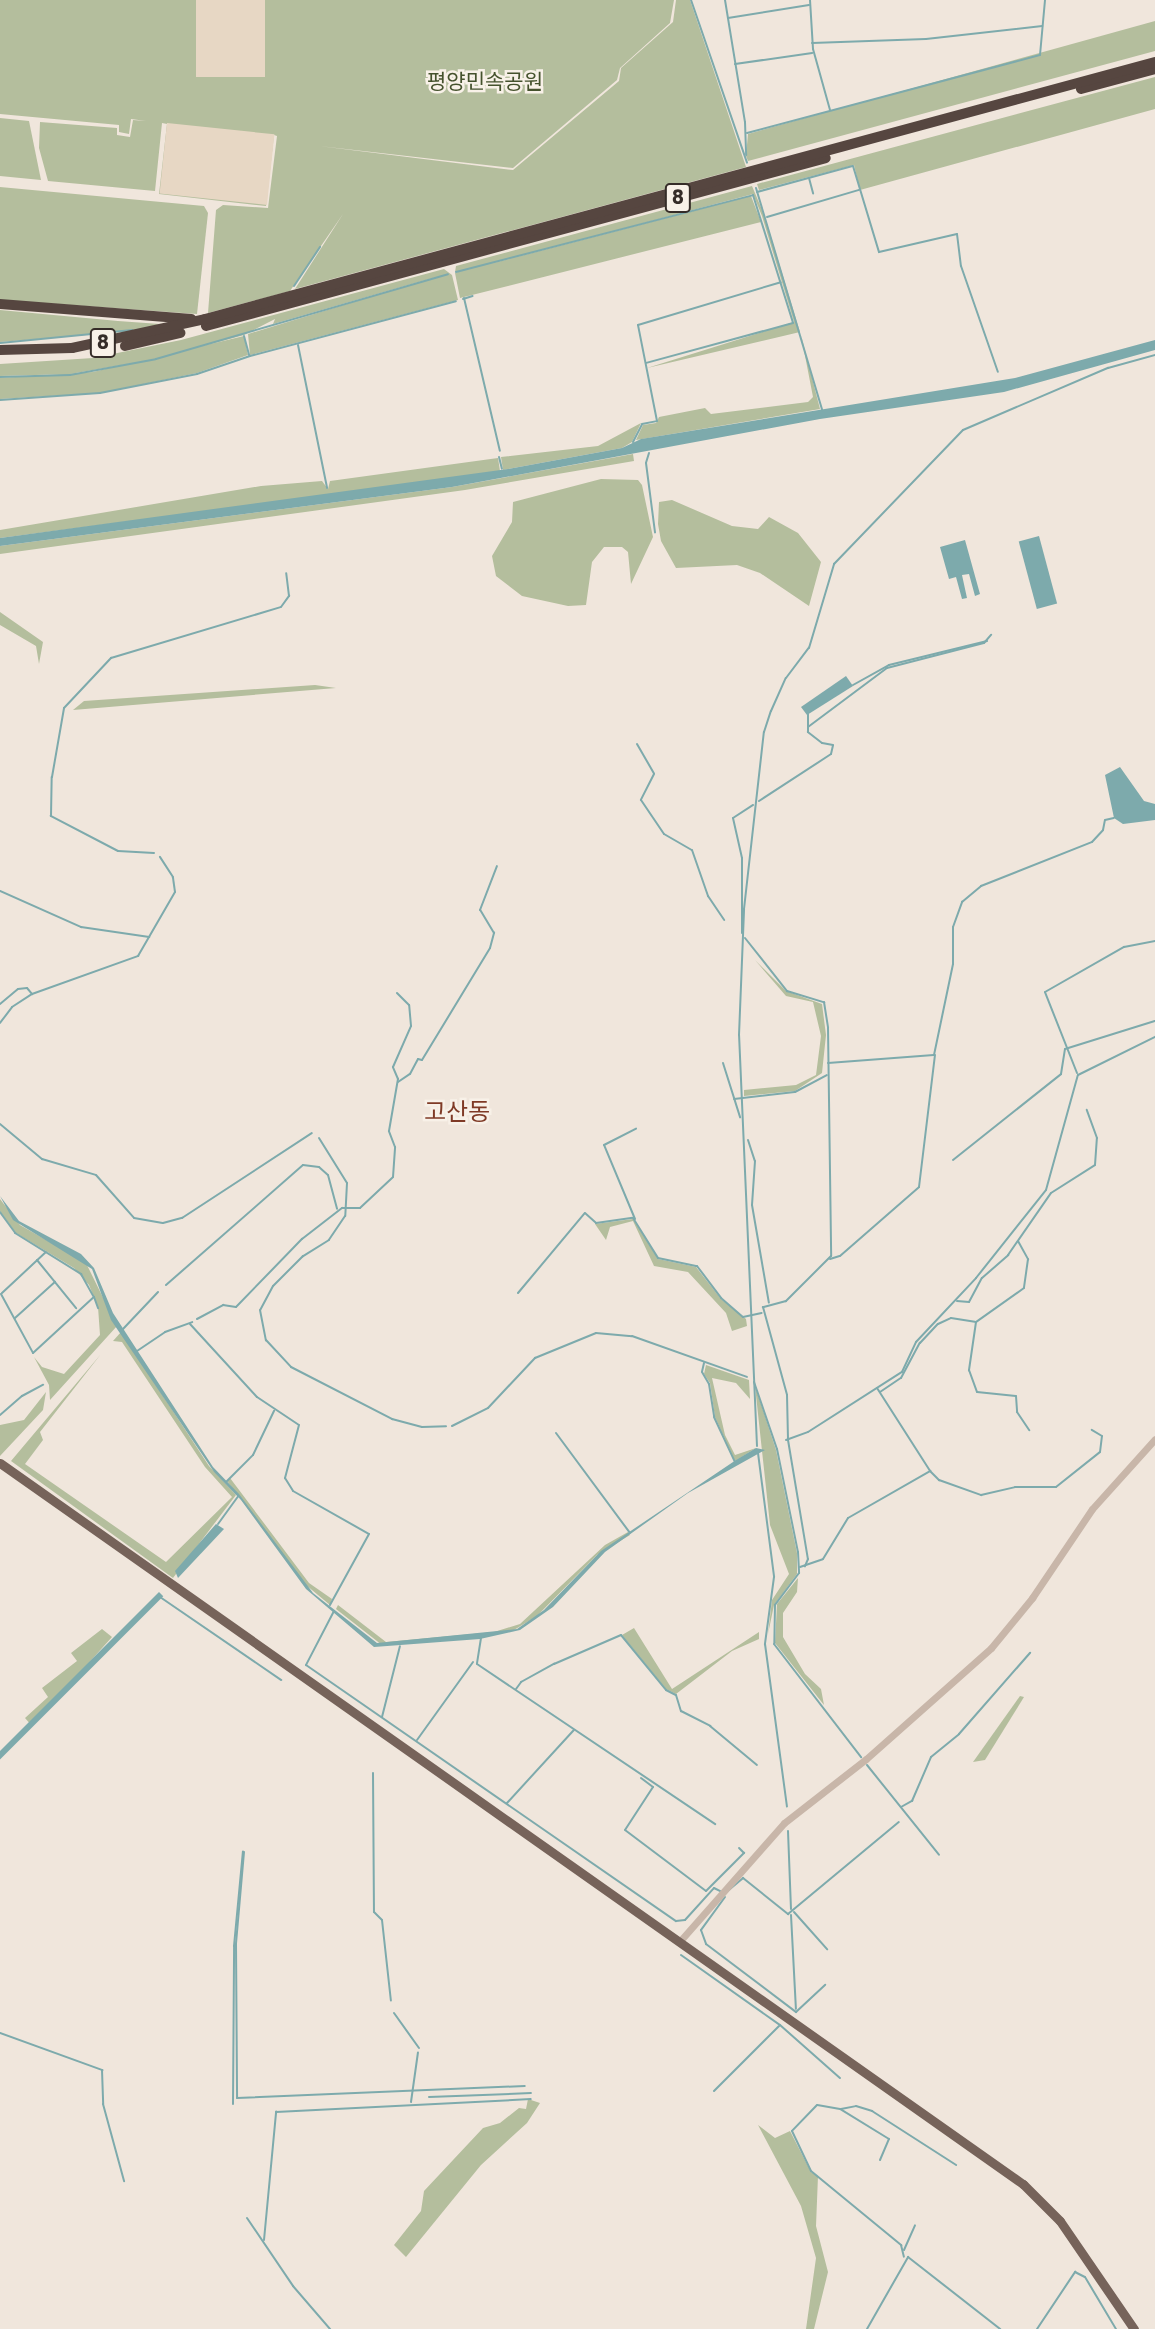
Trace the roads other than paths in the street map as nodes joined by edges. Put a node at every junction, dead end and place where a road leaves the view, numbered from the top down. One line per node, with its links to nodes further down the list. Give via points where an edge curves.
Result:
1 (1155, 62): 4 (highway, 8)
2 (1155, 69): 6 (highway, 8, via 146,342)
3 (0, 304): 4 (highway)
4 (205, 319): 5 (highway, 8, via 91,345)
5 (0, 350)
6 (0, 358)
7 (1155, 1439): 9 (street, via 1092,1509 1032,1598 990,1648 875,1752 783,1823)
8 (0, 1464): 9 (main road)
9 (680, 1941): 10 (main road, via 1039,2198 1096,2270)
10 (1134, 2329)

